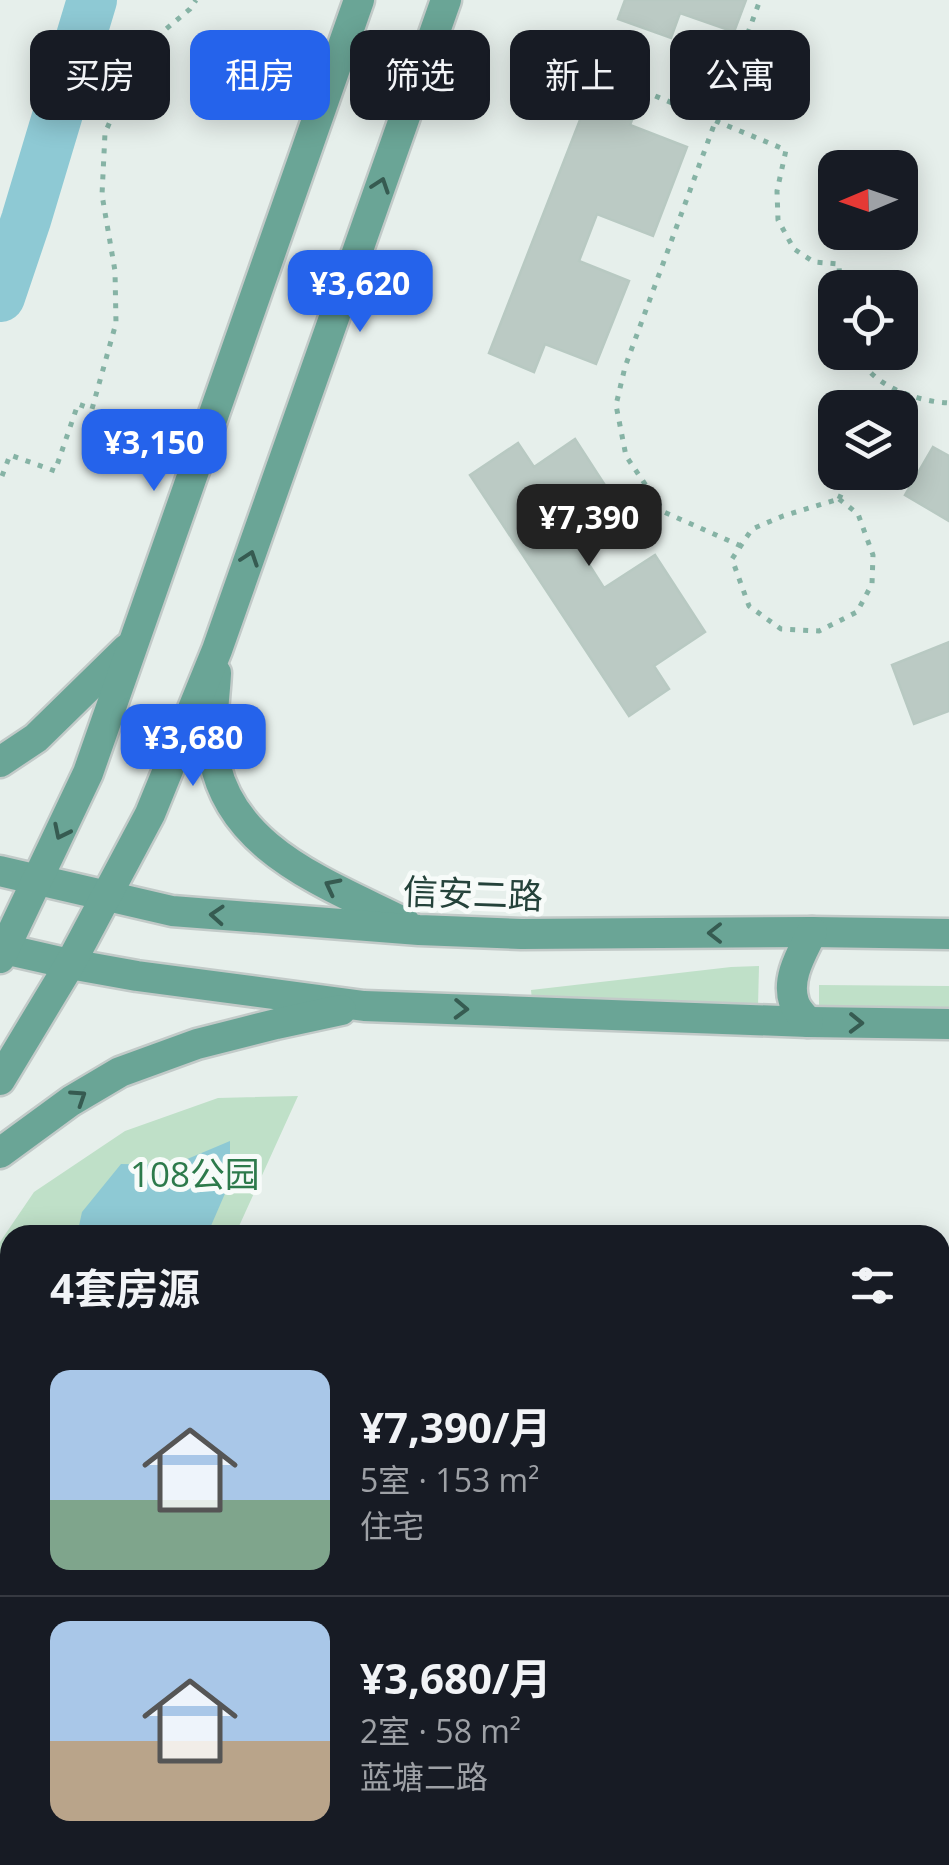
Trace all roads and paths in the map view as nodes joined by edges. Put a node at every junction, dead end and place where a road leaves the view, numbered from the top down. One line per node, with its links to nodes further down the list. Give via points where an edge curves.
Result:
1 (196, 0): 11 (path, via 154,40 105,133 102,195 116,323 92,409 78,404 55,471 10,455)
2 (360, 0): 15 (main road)
3 (446, 0): 16 (main road, one-way to 3)
4 (760, 0): 6 (path)
5 (650, 94): 6 (path)
6 (716, 121): 7 (path, via 786,150 776,191 778,220 794,249 814,262 839,264); 14 (path, via 616,404 626,456 664,512)
7 (839, 270)
8 (867, 370): 9 (path)
9 (891, 388): 10 (path)
10 (949, 403)
11 (2, 476)
12 (843, 490): 13 (path)
13 (839, 499): 14 (path, via 752,529); 14 (path, via 858,514 872,554 872,584 858,612 819,631 782,629 750,606 732,558)
14 (741, 546)
15 (133, 643): 17 (main road, via 36,738); 19 (main road, one-way to 19, via 88,773)
16 (217, 650): 20 (main road, via 150,814); 21 (main road, one-way to 16, via 304,872 246,826 221,781 212,744)
17 (0, 762)
18 (0, 871): 19 (main road, 信安二路)
19 (38, 880): 20 (main road, 信安二路); 24 (main road)
20 (104, 897): 21 (main road, 信安二路, one-way to 20, via 172,911); 25 (main road)
21 (419, 930): 22 (main road, 信安二路, one-way to 21)
22 (812, 932): 23 (main road, 信安二路); 27 (main road, via 792,985 794,1005)
23 (949, 934)
24 (2, 952): 25 (main road)
25 (70, 964): 26 (main road); 29 (main road)
26 (364, 1006): 27 (main road, one-way to 27); 30 (main road, one-way to 26, via 120,1072 197,1044)
27 (808, 1022): 28 (main road, one-way to 28)
28 (949, 1024)
29 (0, 1080)
30 (0, 1154)

